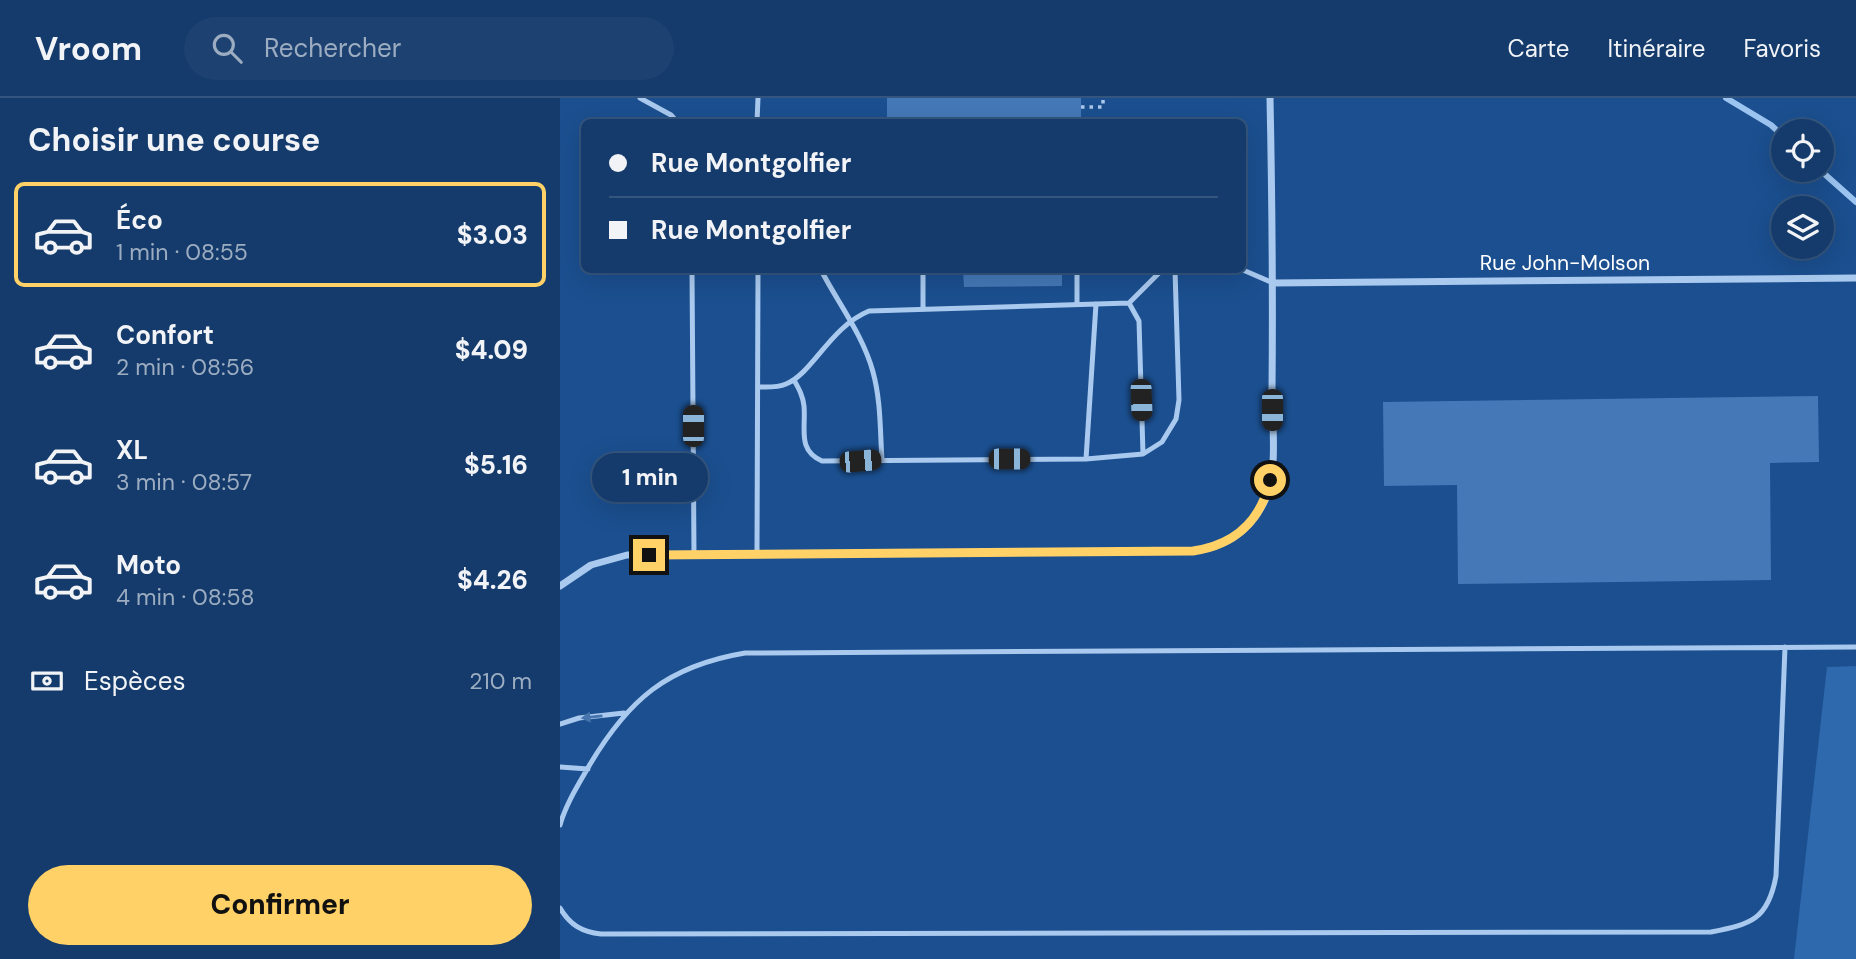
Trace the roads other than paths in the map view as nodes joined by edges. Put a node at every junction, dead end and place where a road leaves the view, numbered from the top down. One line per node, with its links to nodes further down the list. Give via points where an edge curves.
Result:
1 (640, 98): 4 (lane)
2 (758, 98): 5 (lane)
3 (1270, 98): 15 (street)
4 (674, 119)
5 (757, 119)
6 (1246, 272): 15 (lane)
7 (692, 273): 26 (lane)
8 (758, 273): 22 (lane)
9 (823, 273): 20 (lane)
10 (923, 273): 19 (lane)
11 (1077, 273): 17 (lane)
12 (1159, 273): 16 (lane)
13 (1175, 273): 23 (lane, via 1176,419 1162,442)
14 (1856, 278): 15 (street, Rue John-Molson)
15 (1273, 283): 27 (street, via 1270,480 1260,510 1227,543 1193,551)
16 (1129, 303): 18 (lane); 23 (lane, via 1139,321)
17 (1077, 304): 18 (lane); 19 (lane)
18 (1097, 304): 24 (lane)
19 (923, 309): 20 (lane, via 869,311)
20 (850, 320): 21 (lane); 25 (lane, via 873,370)
21 (794, 380): 22 (lane); 25 (lane, via 802,393 804,444 810,455 838,463)
22 (758, 387): 27 (lane)
23 (1143, 454): 24 (lane)
24 (1086, 459): 25 (lane)
25 (882, 460)
26 (694, 554): 27 (street); 28 (street, via 616,556 591,565)
27 (757, 554)
28 (560, 586)
29 (1785, 647): 30 (lane); 31 (lane, via 758,652 686,669); 36 (lane, via 1776,876 1772,897 1744,926 1697,932 601,934 580,930)
30 (1856, 647)
31 (624, 713): 32 (lane, one-way to 32); 34 (lane)
32 (560, 724)
33 (560, 767): 34 (lane)
34 (588, 769): 35 (lane)
35 (560, 825)
36 (560, 908)

